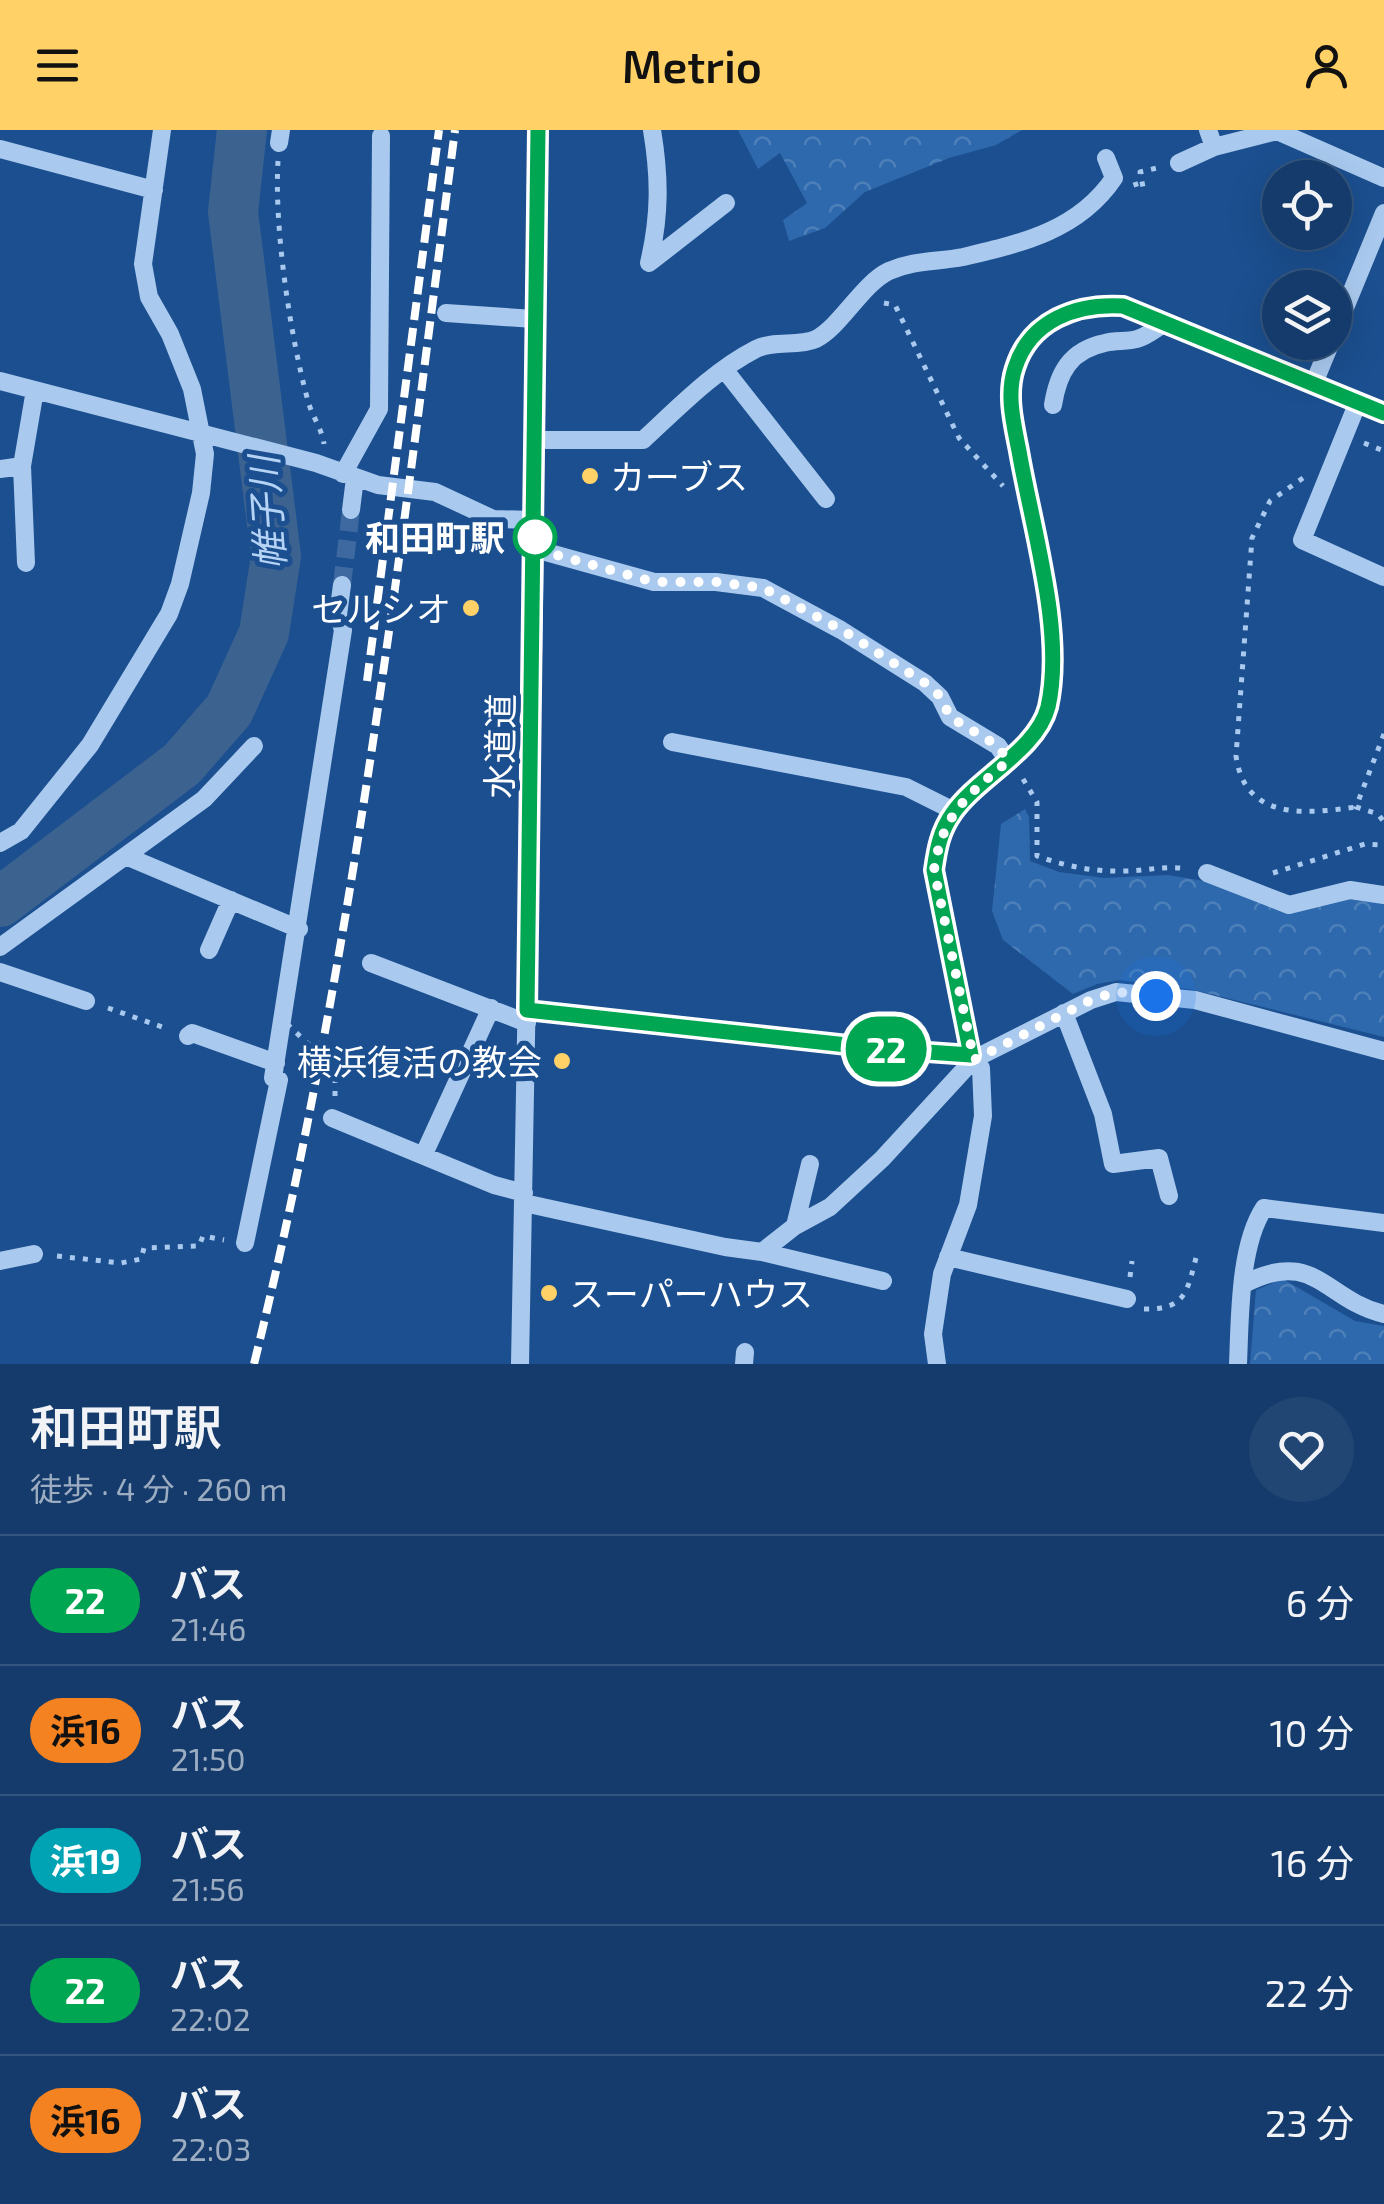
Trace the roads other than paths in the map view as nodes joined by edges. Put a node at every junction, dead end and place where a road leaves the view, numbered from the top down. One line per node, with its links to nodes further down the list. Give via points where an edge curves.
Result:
1 (162, 130): 10 (street)
2 (538, 130): 15 (street, 水道道)
3 (652, 130): 11 (street, via 658,222 649,263)
4 (382, 136): 29 (street, via 379,409)
5 (1211, 139): 8 (street); 9 (street, via 1277,131)
6 (0, 149): 10 (street)
7 (1106, 158): 18 (street, via 1114,178 1068,224 960,258 920,260 884,273 816,339 760,347)
8 (1179, 162)
9 (1384, 178)
10 (154, 190): 25 (street, via 143,264 149,297 170,334)
11 (726, 203)
12 (1384, 213): 13 (street)
13 (1352, 291)
14 (446, 313): 15 (street)
15 (534, 319): 26 (street, 水道道)
16 (1165, 323): 20 (street); 23 (street, via 1138,340 1082,351 1057,380); 39 (street, via 1123,306 1064,312 1026,345 1014,369 1011,393 1046,588 1053,668 1047,711)
17 (1324, 360): 20 (street)
18 (724, 369): 26 (street, via 643,440); 30 (street)
19 (0, 381): 21 (street)
20 (1314, 384): 22 (street)
21 (34, 390): 25 (street); 27 (street)
22 (1358, 402): 24 (street); 35 (street, via 1302,540)
23 (1053, 405)
24 (1384, 413)
25 (204, 434): 29 (street); 41 (street, via 201,493 169,614 90,745 21,831)
26 (534, 440): 32 (street, 水道道)
27 (22, 466): 28 (street); 34 (street)
28 (0, 469)
29 (349, 476): 31 (street); 32 (street, via 435,492 493,519)
30 (826, 499)
31 (351, 510)
32 (535, 520): 33 (street, 水道道)
33 (535, 549): 39 (street, via 654,582 763,588 925,683 950,717 998,746); 54 (street, 水道道)
34 (26, 563)
35 (1384, 577)
36 (342, 585): 46 (street, via 338,615 344,630)
37 (672, 742): 40 (street, via 906,787)
38 (254, 746): 42 (street, via 204,799)
39 (1008, 761): 40 (street)
40 (954, 811): 57 (street, via 938,839 934,870)
41 (0, 842)
42 (128, 857): 45 (street); 47 (street)
43 (1208, 873): 44 (street, via 1289,905 1350,890)
44 (1384, 895)
45 (231, 900): 46 (street); 48 (street)
46 (299, 929): 58 (street)
47 (0, 948)
48 (209, 950)
49 (371, 962): 52 (street)
50 (0, 972): 51 (street)
51 (86, 1001)
52 (491, 1008): 54 (street); 60 (street)
53 (1064, 1013): 56 (street, via 1116,992 1194,1000); 57 (street); 62 (street, via 1113,1164 1159,1158)
54 (527, 1016): 57 (street); 63 (street, 水道道)
55 (188, 1036): 58 (street, via 192,1032)
56 (1384, 1051)
57 (973, 1057): 65 (street, via 882,1159 830,1206); 69 (street, via 981,1068 982,1116 968,1205)
58 (274, 1071): 66 (street, via 279,1080)
59 (332, 1118): 60 (street)
60 (424, 1154): 63 (street)
61 (810, 1164): 65 (street)
62 (1170, 1196)
63 (524, 1198): 67 (street); 75 (street, 水道道)
64 (1384, 1224): 72 (street, via 1264,1208 1253,1225)
65 (796, 1226): 67 (street)
66 (245, 1243)
67 (762, 1252): 71 (street)
68 (34, 1254): 70 (street)
69 (948, 1257): 73 (street); 76 (street, via 933,1334)
70 (0, 1261)
71 (883, 1281)
72 (1244, 1284): 74 (street, via 1281,1270 1312,1274 1363,1309); 77 (street)
73 (1135, 1304)
74 (1384, 1314)
75 (520, 1364)
76 (937, 1364)
77 (1238, 1364)

